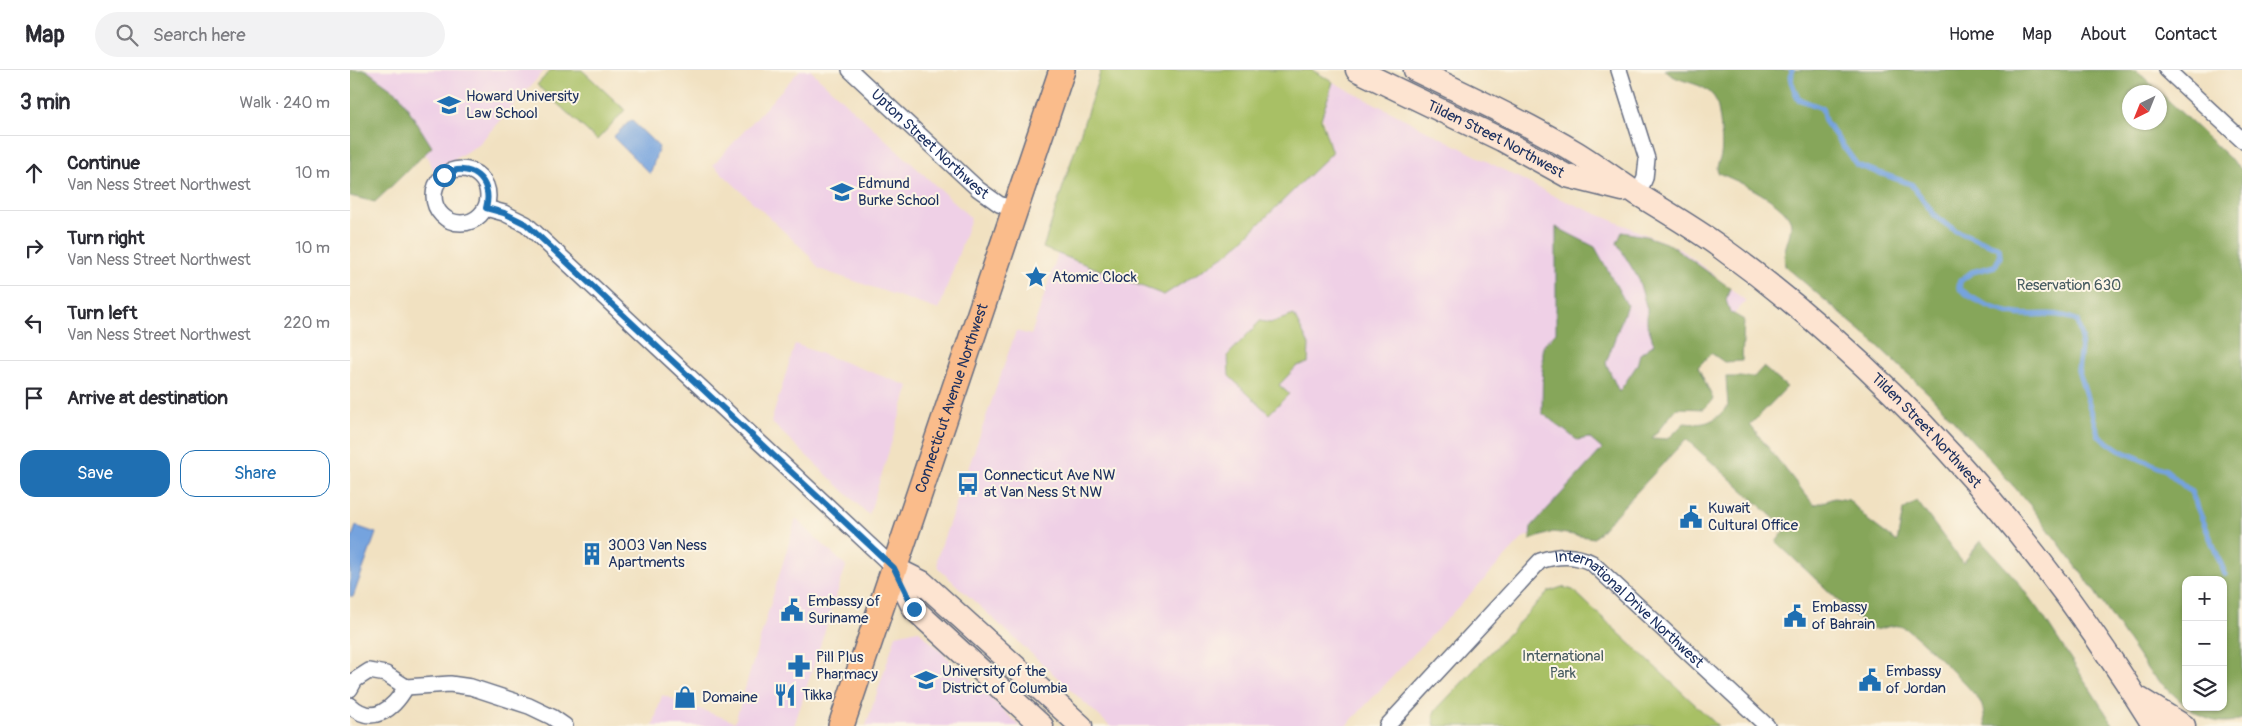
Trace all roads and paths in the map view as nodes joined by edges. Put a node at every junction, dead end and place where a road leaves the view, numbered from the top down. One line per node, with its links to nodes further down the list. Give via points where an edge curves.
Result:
1 (850, 70): 10 (street, Upton Street Northwest, via 982,193)
2 (1062, 70): 10 (main road, Connecticut Avenue Northwest)
3 (1357, 70): 8 (street, Tilden Street Northwest, via 1567,176)
4 (1415, 70): 8 (street, Tilden Street Northwest, via 1578,153)
5 (1619, 70): 8 (street, via 1647,159 1645,178)
6 (2167, 70): 7 (street)
7 (2242, 140)
8 (1638, 194): 14 (street, Tilden Street Northwest, via 1719,246 1766,282 1839,343 1916,416 2038,556)
9 (486, 208): 11 (street, via 526,224)
10 (1015, 210): 11 (main road, Connecticut Avenue Northwest)
11 (894, 568): 18 (main road, Connecticut Avenue Northwest); 19 (street, via 914,609); 20 (street, via 922,582)
12 (406, 687): 13 (street, via 386,674 368,670 355,680); 15 (street, via 387,713 376,718 362,716); 17 (street, via 471,686 529,706)
13 (350, 689)
14 (2136, 696): 22 (street, Tilden Street Northwest); 23 (street)
15 (350, 705)
16 (1392, 724): 21 (street, International Drive Northwest, via 1540,561 1568,556 1592,562)
17 (565, 726)
18 (841, 726)
19 (1042, 726)
20 (1081, 726)
21 (1767, 726)
22 (2154, 726)
23 (2184, 726)

